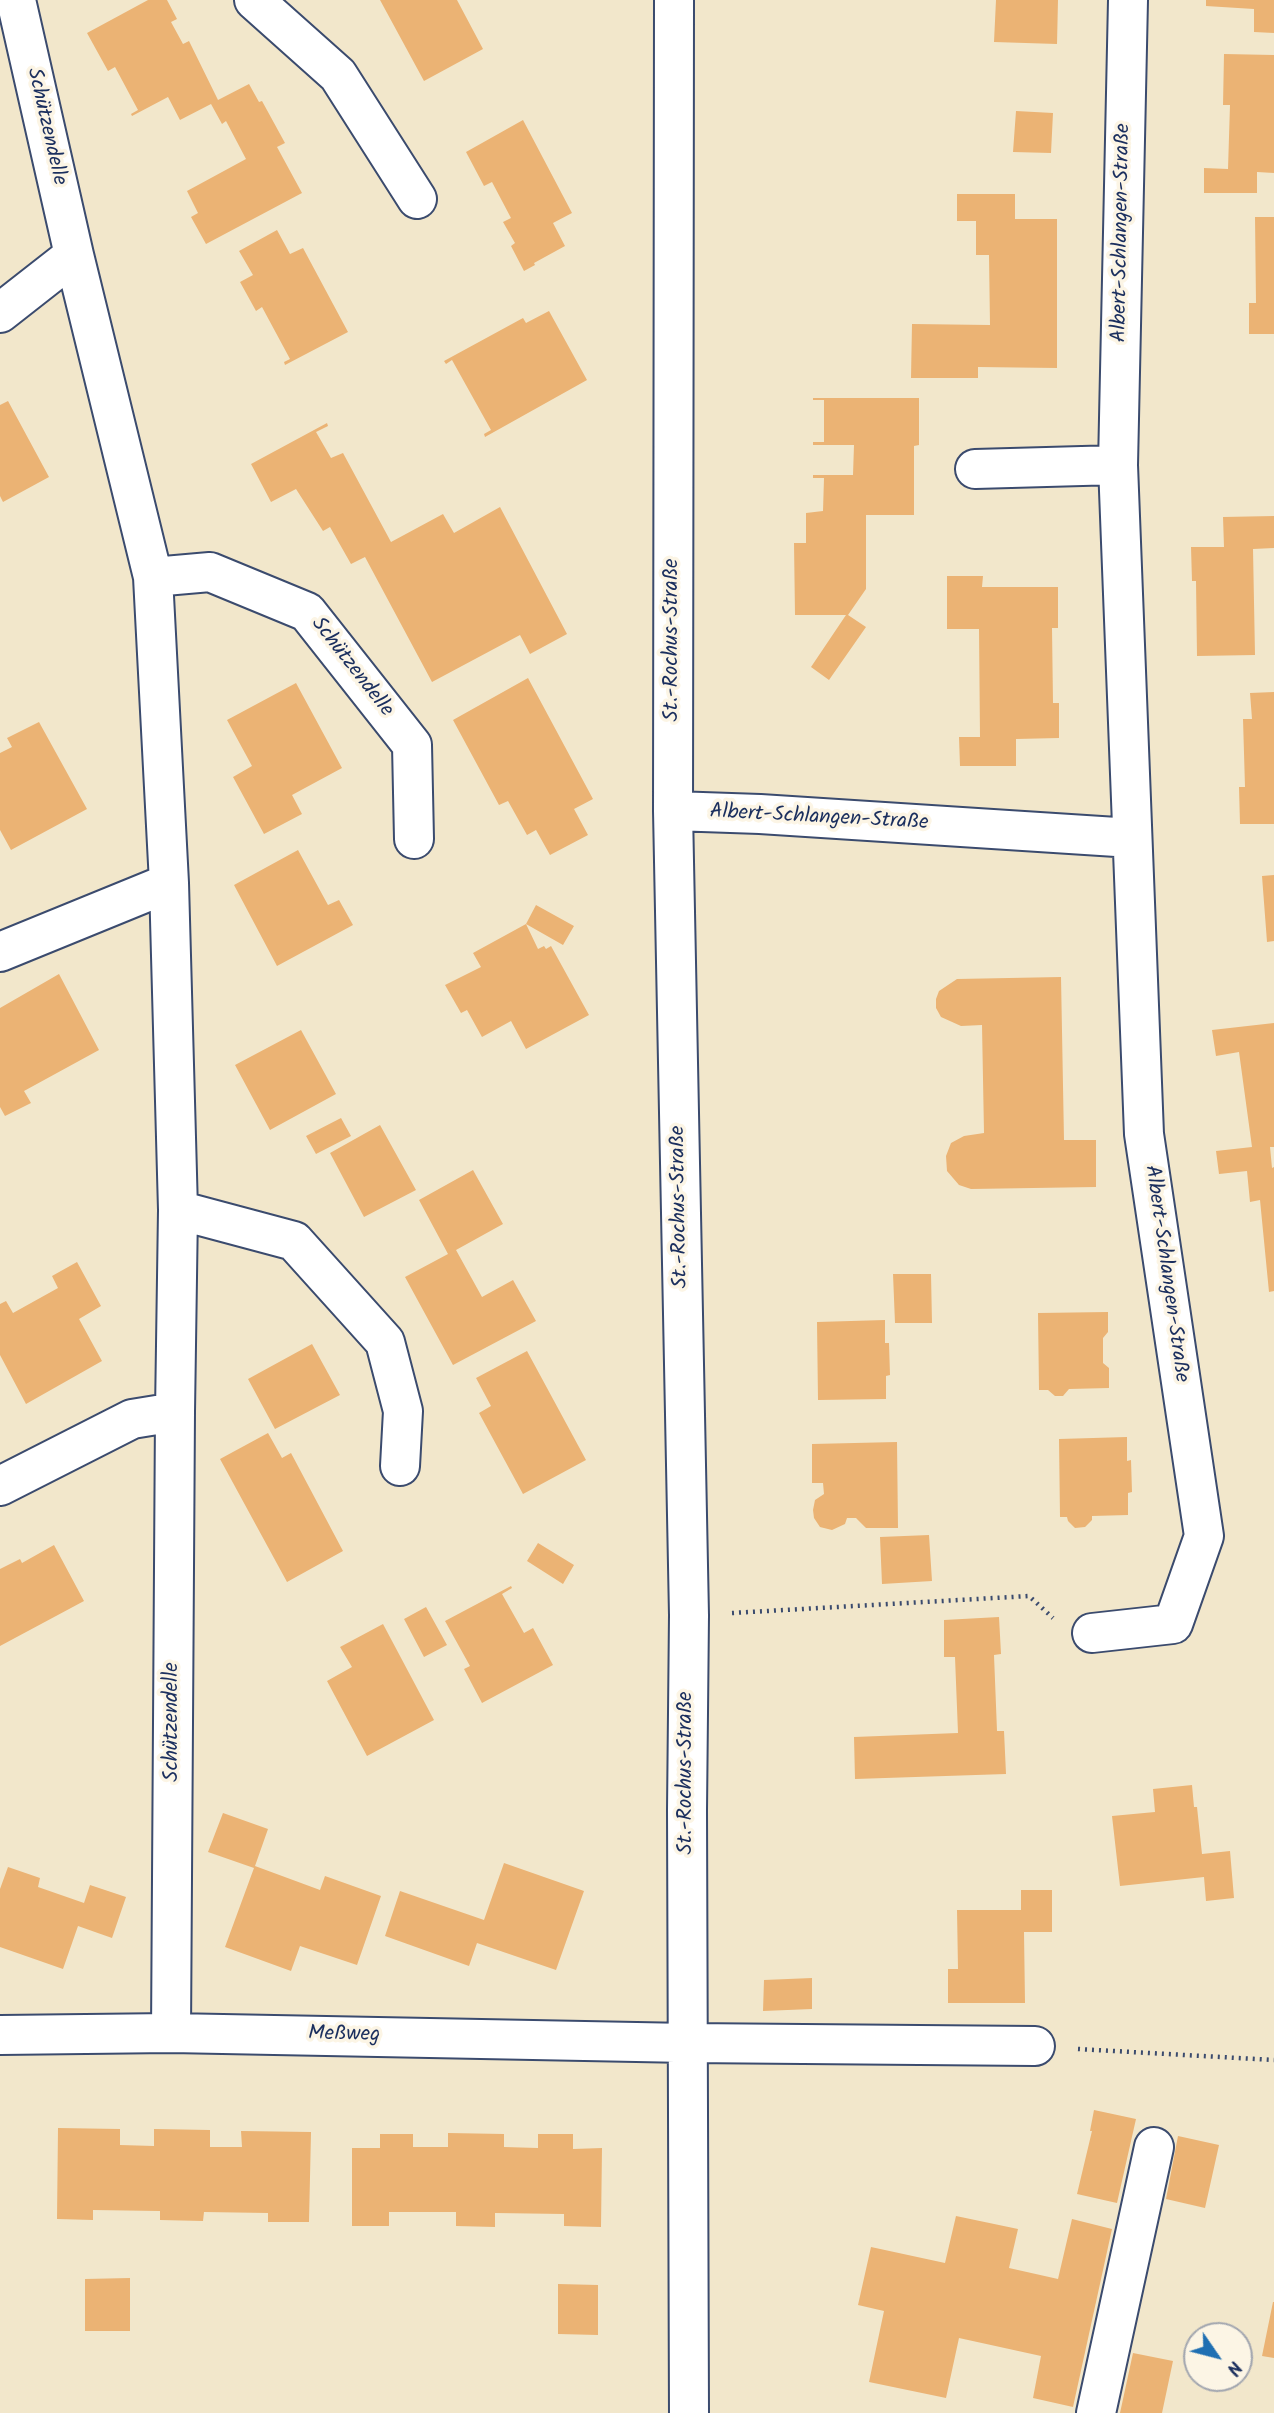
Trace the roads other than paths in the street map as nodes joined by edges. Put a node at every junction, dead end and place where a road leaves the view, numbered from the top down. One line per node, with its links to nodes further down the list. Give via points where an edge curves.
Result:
1 (16, 0): 6 (street, Schützendelle)
2 (254, 0): 5 (street, via 338,75)
3 (674, 0): 11 (street, St.-Rochus-Straße)
4 (1128, 0): 8 (street, Albert-Schlangen-Straße)
5 (417, 200)
6 (74, 255): 7 (street); 10 (street, Schützendelle)
7 (0, 313)
8 (1118, 465): 9 (street); 12 (street, Albert-Schlangen-Straße)
9 (975, 469)
10 (153, 577): 13 (street, Schützendelle, via 209,572 307,612 412,746); 14 (street, Schützendelle)
11 (673, 811): 12 (street, Albert-Schlangen-Straße); 23 (street, St.-Rochus-Straße, via 689,1615)
12 (1132, 838): 20 (street, Albert-Schlangen-Straße, via 1144,1134 1204,1536 1173,1624)
13 (414, 839)
14 (169, 883): 15 (street); 16 (street, Schützendelle)
15 (0, 952)
16 (178, 1210): 17 (street, Schützendelle); 18 (street, via 294,1241 385,1342 403,1411)
17 (175, 1412): 19 (street, via 132,1419); 21 (street, Schützendelle)
18 (400, 1466)
19 (0, 1486)
20 (1093, 1633)
21 (171, 2033): 22 (street, Meßweg); 23 (street, Meßweg)
22 (0, 2035)
23 (688, 2043): 24 (street, Meßweg); 26 (street, St.-Rochus-Straße)
24 (1035, 2046)
25 (1153, 2147): 27 (street)
26 (689, 2413)
27 (1096, 2413)

